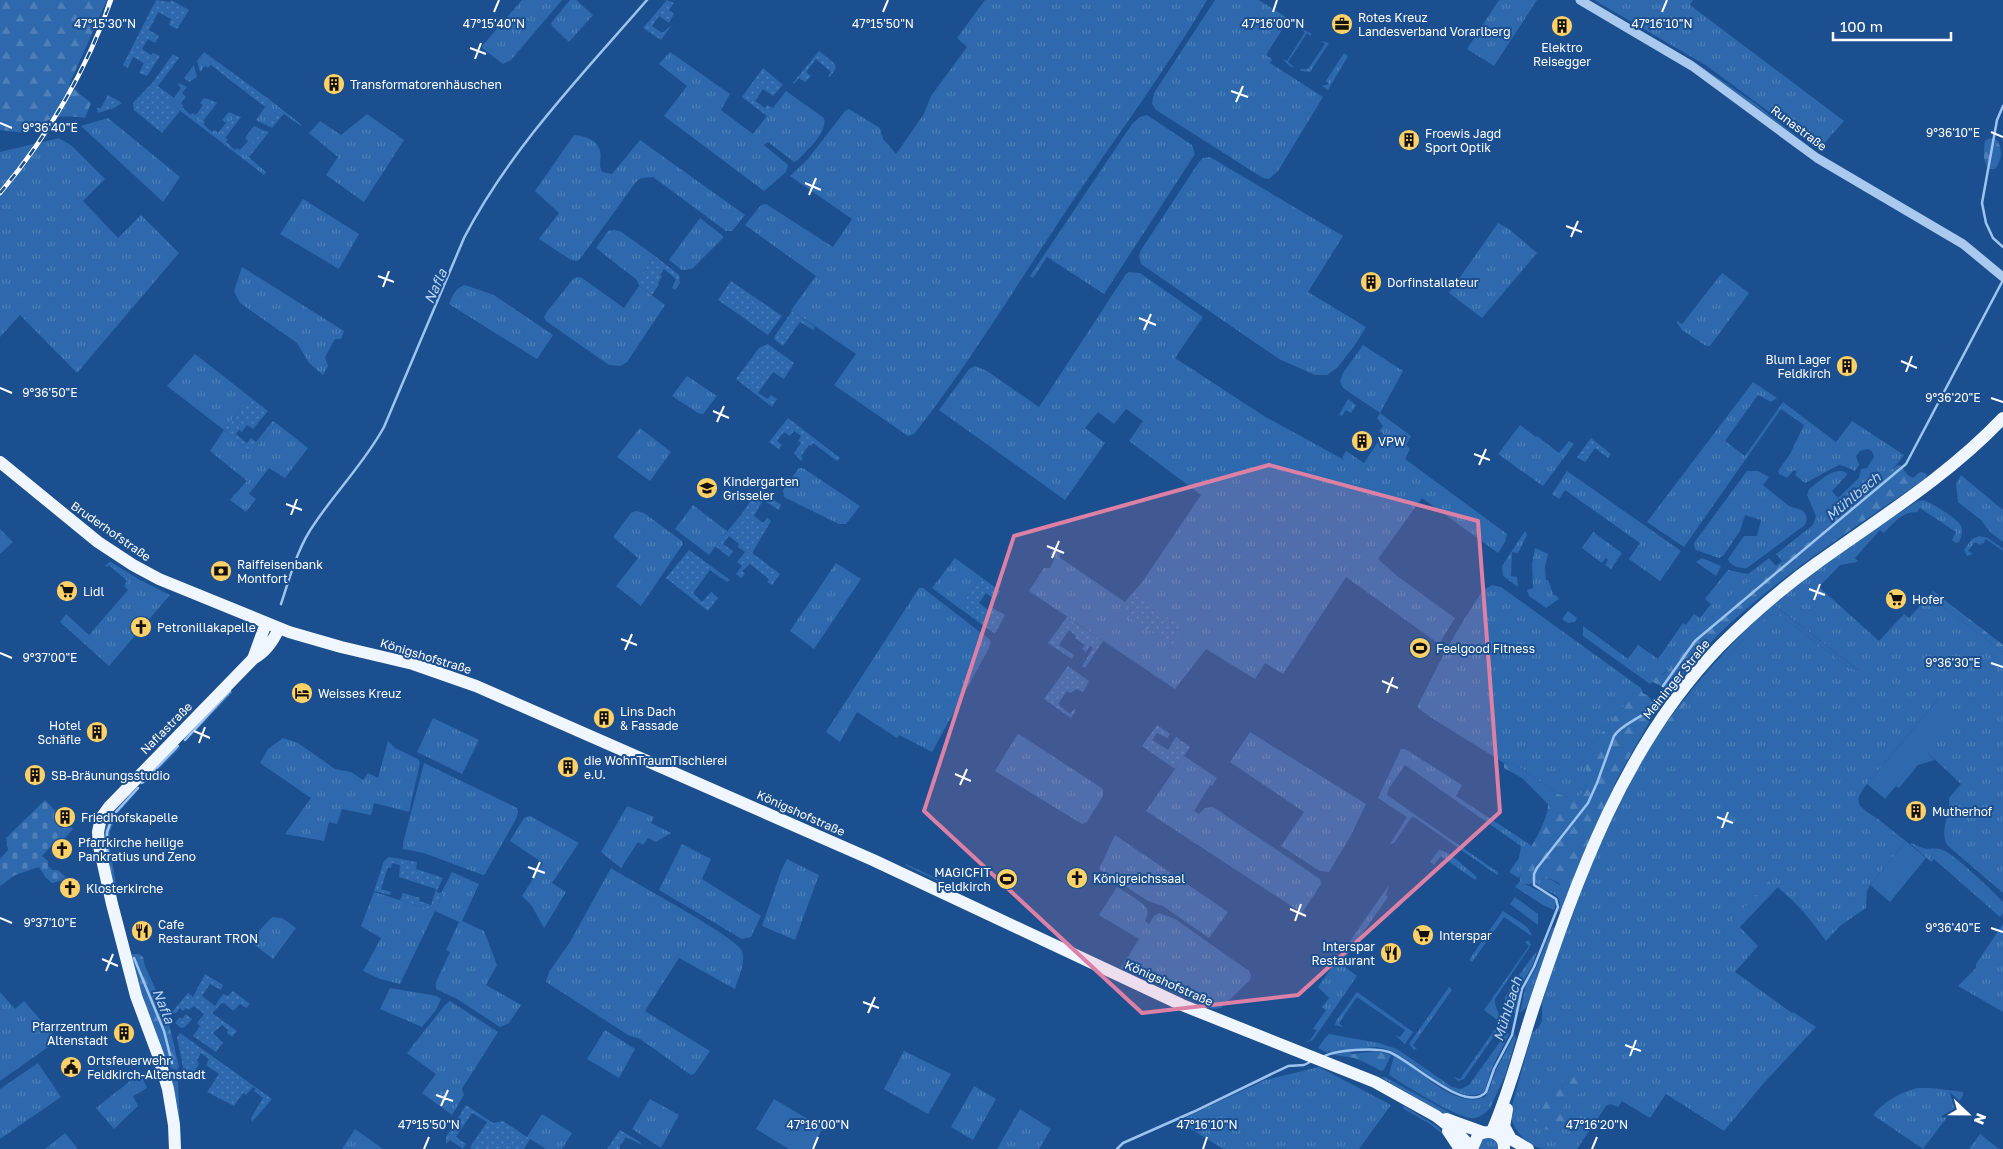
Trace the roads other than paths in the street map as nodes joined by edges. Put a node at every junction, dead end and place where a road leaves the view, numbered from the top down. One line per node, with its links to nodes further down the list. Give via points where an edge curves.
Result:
1 (1580, 0): 2 (street, Runastraße, via 1692,66 1824,162 1951,236)
2 (2003, 276)
3 (2003, 418): 6 (main road, Meininger Straße, via 1944,474 1775,595 1719,647 1670,704 1636,757 1608,812 1551,958)
4 (0, 462): 5 (main road, Bruderhofstraße, via 92,537 133,565 172,585)
5 (273, 625): 7 (main road, Königshofstraße, via 341,647 412,664 476,686 873,860 1182,1005 1383,1086); 9 (main road, Naflastraße, via 274,639 265,651 253,659 134,780 101,818 98,832 136,996 166,1082)
6 (1516, 1066): 8 (main road, Meininger Straße); 8 (main road, Meininger Straße)
7 (1438, 1118): 8 (main road); 10 (main road); 11 (main road)
8 (1499, 1138): 11 (main road, via 1475,1138); 12 (main road, via 1511,1139)
9 (175, 1149)
10 (1460, 1149)
11 (1472, 1149)
12 (1528, 1149)

